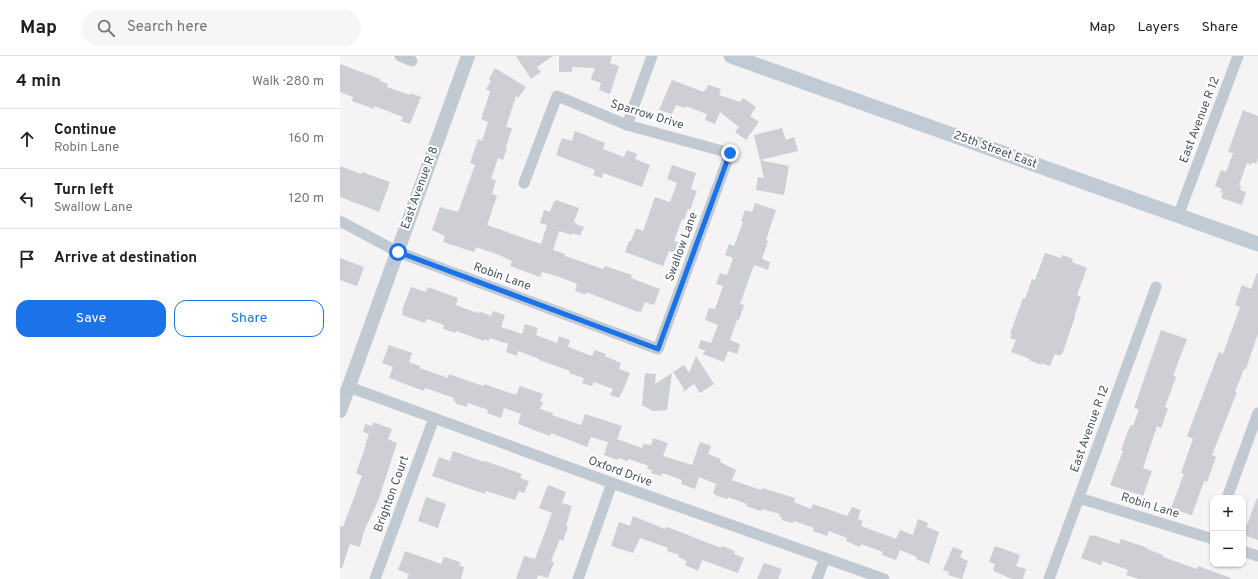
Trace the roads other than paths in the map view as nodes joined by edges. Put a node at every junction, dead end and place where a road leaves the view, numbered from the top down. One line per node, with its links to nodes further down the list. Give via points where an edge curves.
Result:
1 (400, 56): 6 (street)
2 (468, 56): 13 (street, East Avenue R 8)
3 (652, 56): 7 (street)
4 (731, 56): 10 (main road, 25th Street East)
5 (1238, 56): 10 (street, East Avenue R 12)
6 (412, 61)
7 (626, 124): 8 (street, Sparrow Drive); 9 (street, Sparrow Drive, via 557,96)
8 (730, 153): 15 (street, Swallow Lane)
9 (524, 183)
10 (1178, 216): 12 (main road, 25th Street East)
11 (340, 222): 13 (street, Robin Lane)
12 (1258, 244)
13 (398, 252): 15 (street, Robin Lane); 16 (street, East Avenue R 8)
14 (1156, 287): 22 (street, East Avenue R 12)
15 (658, 349)
16 (348, 387): 17 (street, East Avenue R 8); 19 (street, Oxford Drive)
17 (340, 411)
18 (1258, 413): 21 (street)
19 (434, 418): 20 (street, Oxford Drive); 27 (street, Brighton Court)
20 (612, 483): 26 (street, Oxford Drive); 28 (street)
21 (1228, 495)
22 (1079, 498): 23 (street, Robin Lane); 31 (street, East Avenue R 12)
23 (1210, 538)
24 (1246, 551): 25 (street)
25 (1258, 556)
26 (825, 558): 29 (street); 30 (street, Oxford Drive)
27 (375, 579)
28 (578, 579)
29 (817, 579)
30 (884, 579)
31 (1049, 579)

